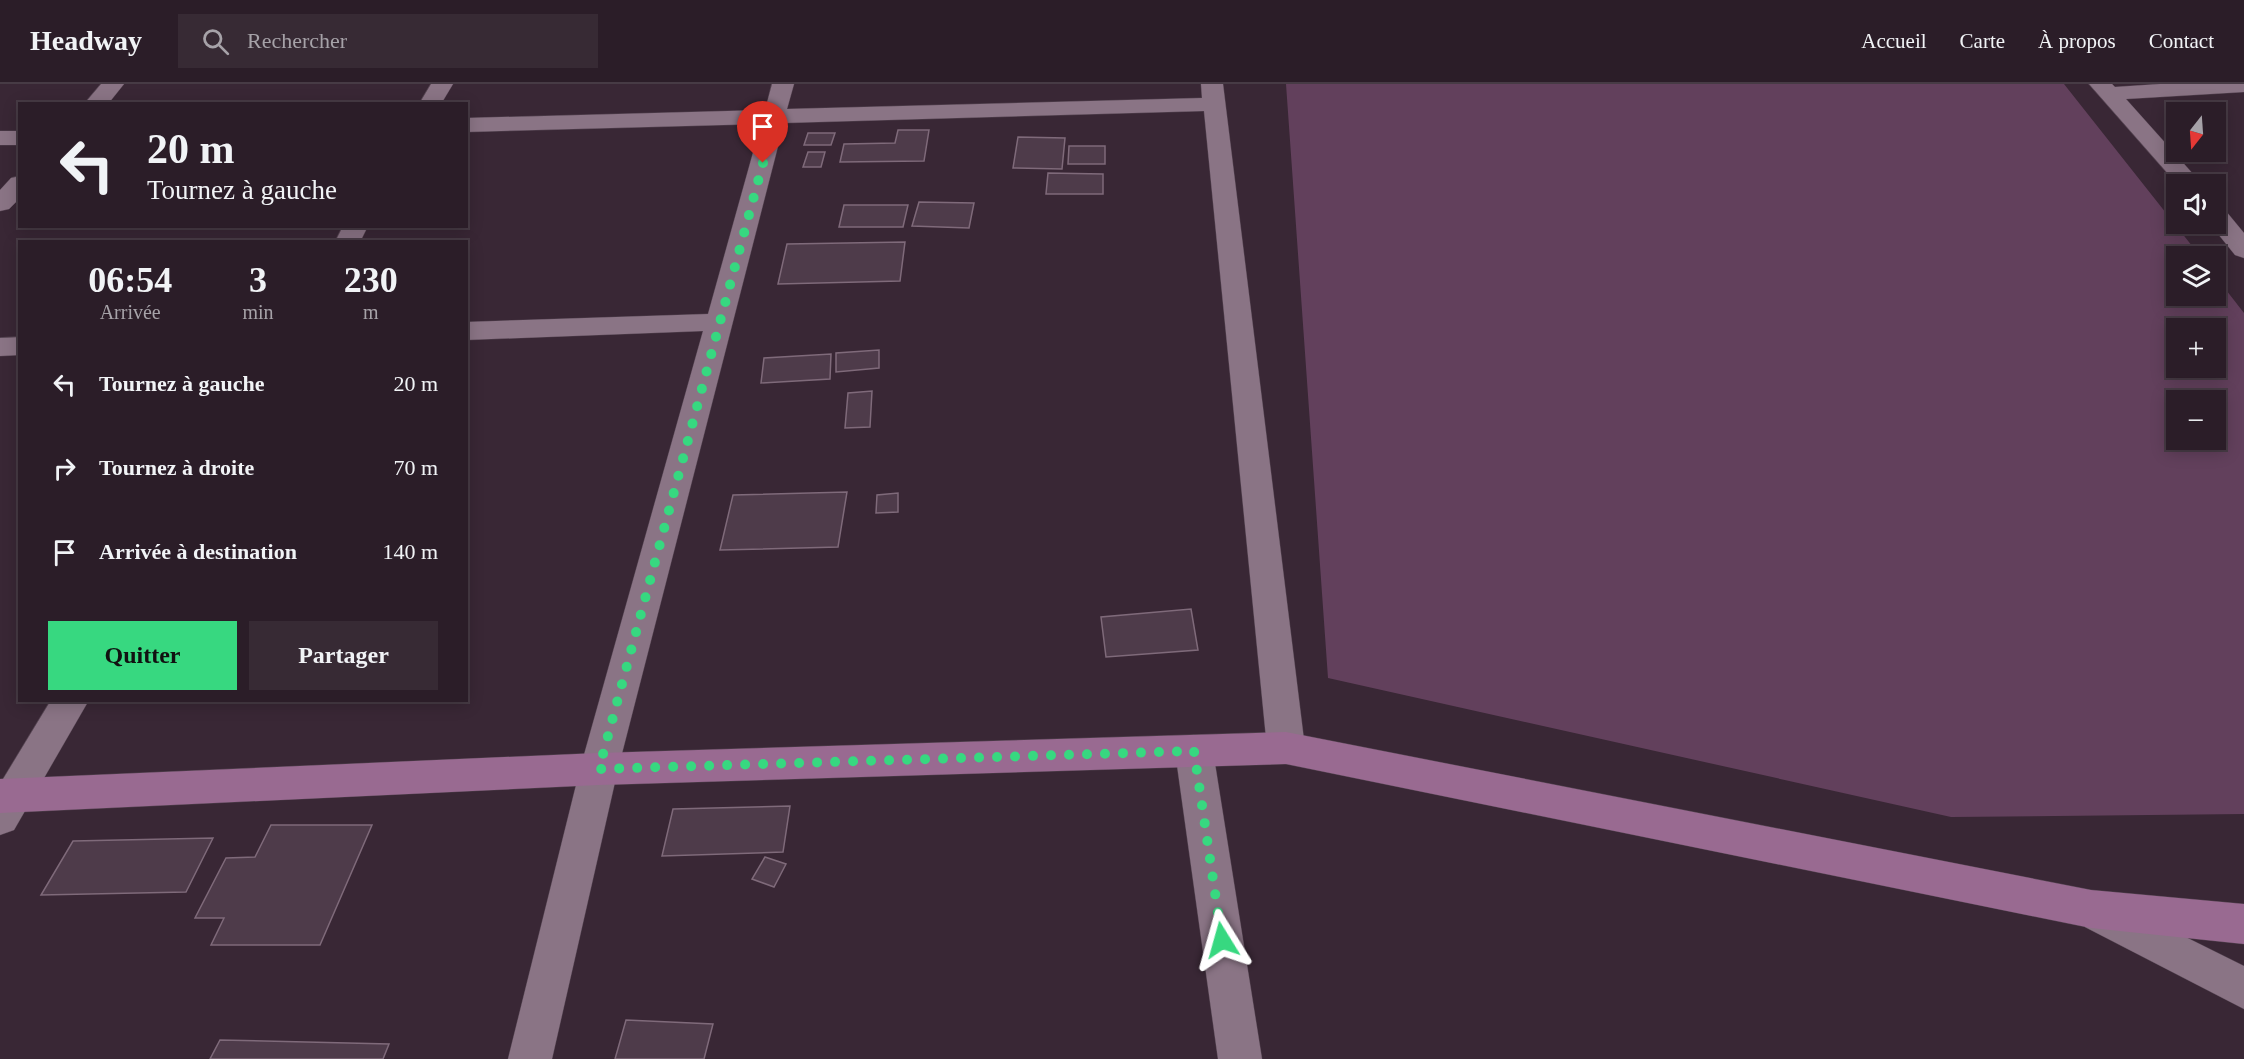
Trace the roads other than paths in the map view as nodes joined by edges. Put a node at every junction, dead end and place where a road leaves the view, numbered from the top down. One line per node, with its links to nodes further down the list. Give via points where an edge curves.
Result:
1 (113, 84): 7 (street)
2 (442, 84): 8 (street)
3 (783, 84): 9 (street)
4 (2244, 85): 5 (street)
5 (2105, 89): 13 (street)
6 (1214, 94): 9 (street); 23 (street)
7 (97, 102)
8 (431, 102)
9 (776, 117): 10 (street); 18 (street)
10 (468, 125)
11 (0, 138): 12 (street)
12 (18, 138)
13 (2181, 174)
14 (18, 185): 15 (street)
15 (0, 204)
16 (2226, 228): 17 (street)
17 (2244, 250)
18 (719, 322): 19 (street); 25 (street)
19 (468, 331)
20 (0, 346): 21 (street)
21 (18, 346)
22 (70, 702): 26 (street)
23 (1286, 748): 24 (street); 27 (street)
24 (1194, 751): 25 (street); 31 (street)
25 (599, 769): 26 (street); 30 (street)
26 (5, 803)
27 (2091, 909): 28 (street); 29 (street)
28 (2244, 924)
29 (2244, 988)
30 (530, 1059)
31 (1240, 1059)

